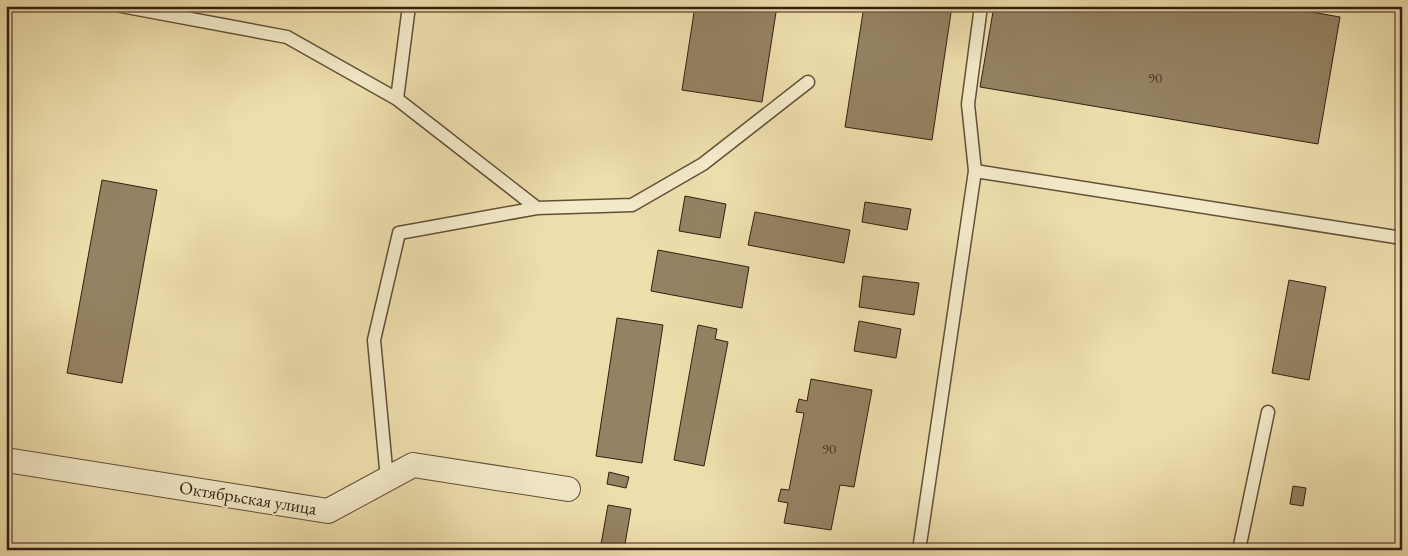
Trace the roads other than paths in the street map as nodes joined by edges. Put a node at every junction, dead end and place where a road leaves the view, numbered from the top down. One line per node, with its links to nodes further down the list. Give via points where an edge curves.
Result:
1 (121, 6): 5 (lane, via 287,37)
2 (409, 6): 5 (lane)
3 (981, 6): 6 (lane, via 968,104)
4 (808, 82): 7 (lane, via 703,164 632,205)
5 (397, 100): 7 (lane)
6 (975, 171): 8 (lane); 13 (lane)
7 (537, 208): 11 (lane, via 399,233 374,340)
8 (1402, 238)
9 (1268, 412): 14 (lane)
10 (6, 460): 11 (street, Октябрьская улица, via 328,511)
11 (387, 479): 12 (street, Октябрьская улица, via 413,465)
12 (568, 489)
13 (919, 550)
14 (1239, 550)

